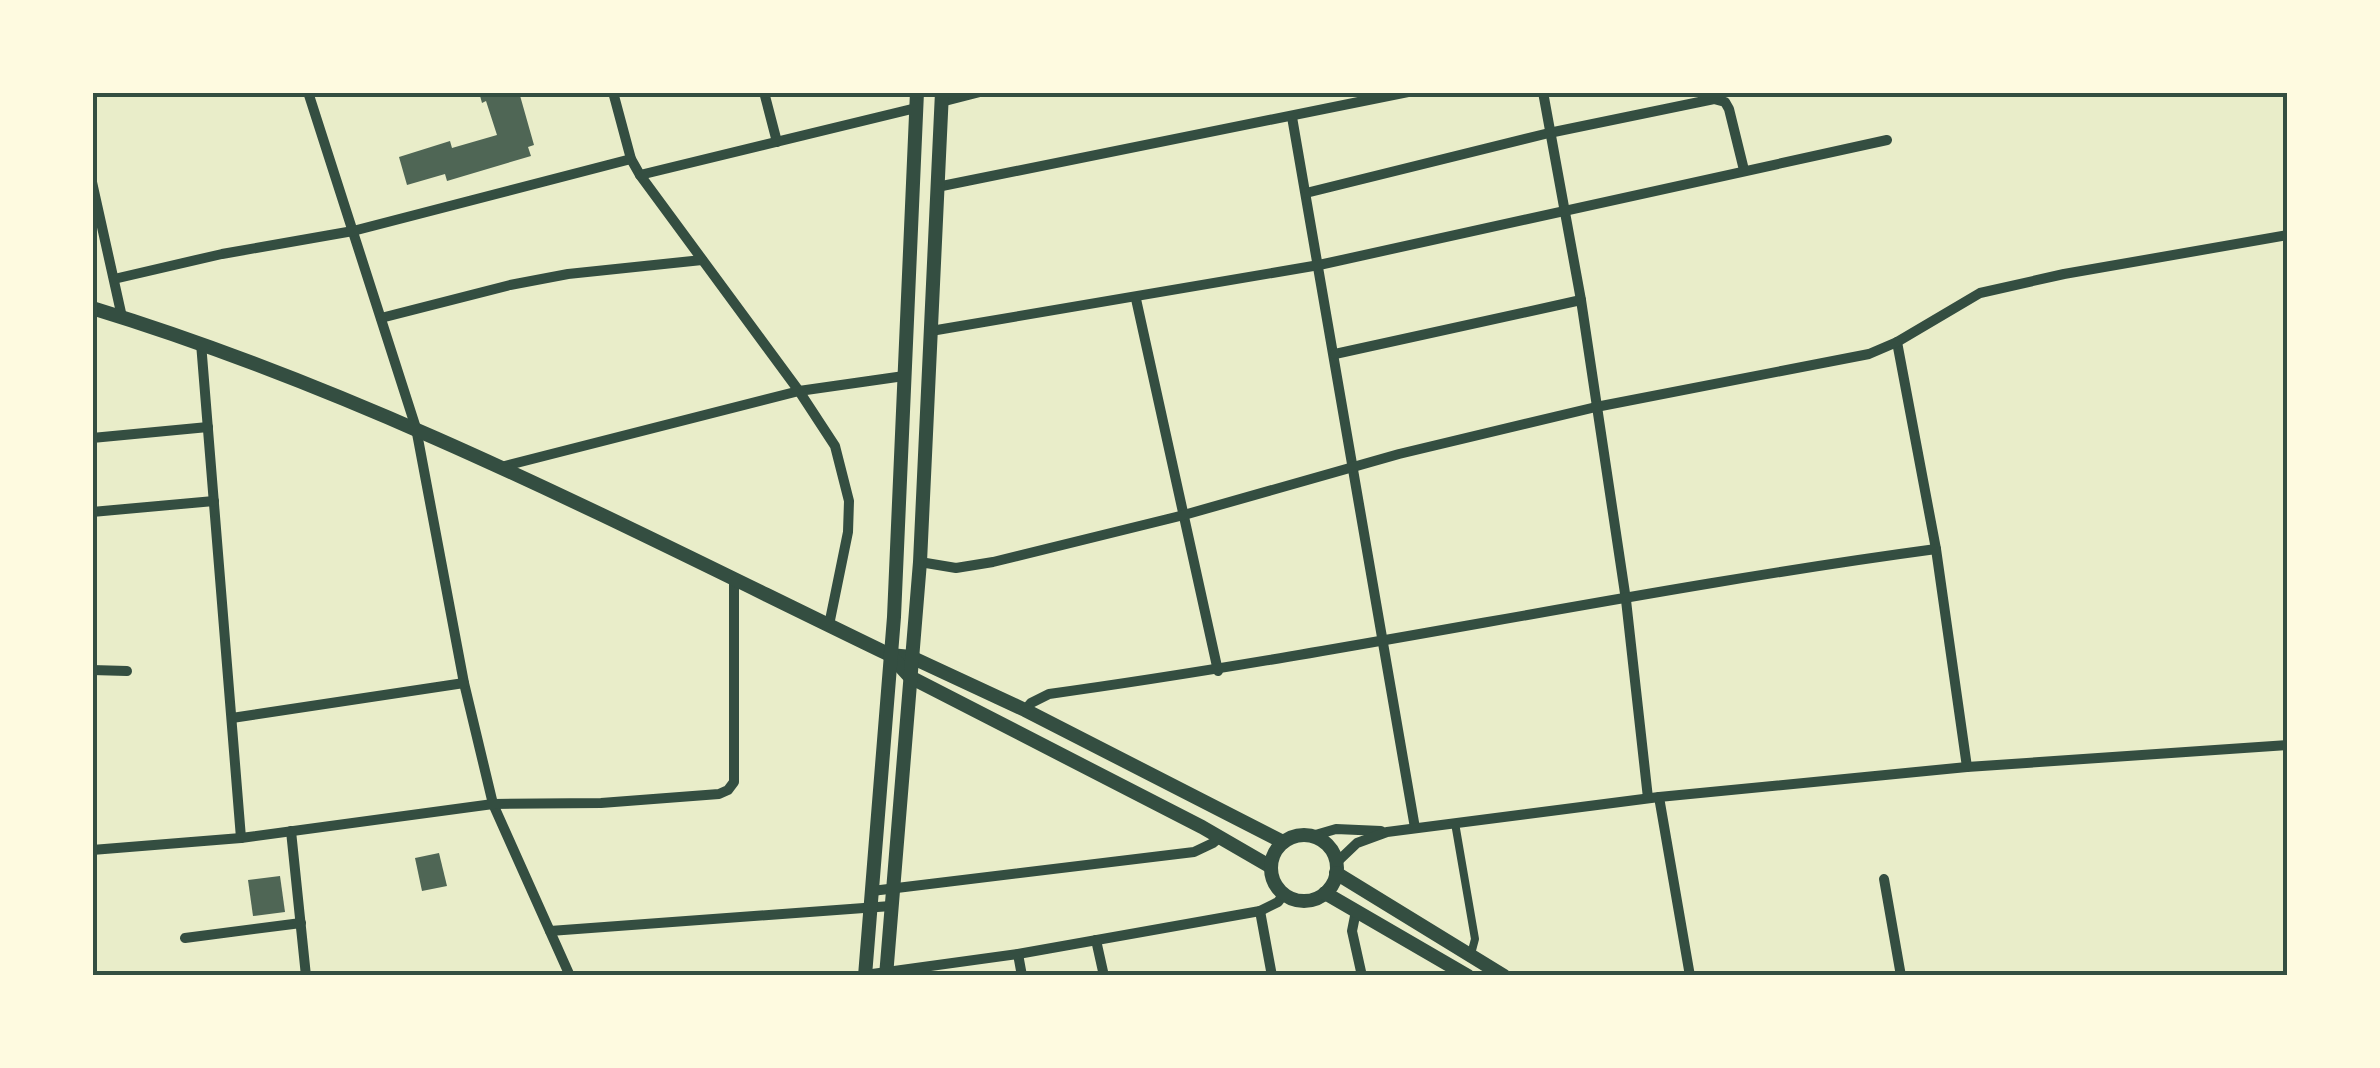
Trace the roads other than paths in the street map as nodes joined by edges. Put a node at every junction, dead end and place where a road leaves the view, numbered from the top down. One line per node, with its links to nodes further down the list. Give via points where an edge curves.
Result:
1 (308, 92): 22 (street)
2 (613, 92): 15 (street)
3 (764, 92): 14 (street)
4 (980, 92): 8 (street)
5 (1329, 92): 10 (street)
6 (1408, 92): 10 (street)
7 (1543, 92): 12 (street)
8 (941, 97): 19 (street)
9 (916, 100): 14 (street); 36 (street)
10 (1332, 108): 11 (street)
11 (1292, 117): 19 (street); 20 (street)
12 (1549, 133): 16 (street, via 1714,99 1729,109); 20 (street); 21 (street)
13 (1887, 140): 16 (street)
14 (777, 142): 17 (street)
15 (631, 159): 17 (street); 22 (street)
16 (1744, 170): 21 (street)
17 (640, 175): 24 (street)
18 (92, 182): 26 (street)
19 (937, 187): 32 (street)
20 (1306, 193): 25 (street)
21 (1564, 212): 25 (street); 28 (street)
22 (353, 232): 26 (street); 31 (street)
23 (2288, 235): 33 (street, via 1980,293)
24 (702, 260): 31 (street, via 568,274); 37 (street)
25 (1319, 266): 27 (street); 35 (street)
26 (114, 279): 30 (street)
27 (1136, 299): 32 (street); 46 (street)
28 (1581, 300): 35 (street); 38 (street)
29 (92, 308): 30 (street)
30 (122, 317): 34 (street)
31 (381, 318): 40 (street)
32 (931, 331): 48 (street)
33 (1897, 342): 38 (street, via 1869,354); 47 (street)
34 (201, 343): 39 (street); 40 (street)
35 (1336, 354): 42 (street)
36 (904, 376): 37 (street); 53 (street)
37 (799, 391): 43 (street); 51 (street, via 835,446 850,501)
38 (1596, 407): 42 (street); 50 (street)
39 (208, 428): 41 (street); 44 (street)
40 (416, 428): 43 (street); 59 (street)
41 (92, 438)
42 (1354, 466): 46 (street); 52 (street)
43 (500, 467): 49 (street)
44 (214, 501): 45 (street); 61 (street)
45 (92, 512)
46 (1184, 515): 48 (street, via 993,562 956,568); 57 (street)
47 (1936, 549): 50 (street); 63 (street)
48 (920, 562): 54 (street)
49 (734, 581): 51 (street); 65 (street, via 734,782 728,790 601,803)
50 (1626, 600): 52 (street); 64 (street)
51 (829, 625): 53 (street)
52 (1385, 642): 57 (street); 67 (street)
53 (890, 655): 54 (street); 58 (street); 79 (street)
54 (911, 658): 58 (street); 60 (street)
55 (92, 670): 56 (street)
56 (127, 670)
57 (1218, 671): 60 (street, via 1049,694)
58 (910, 677): 71 (street); 78 (street)
59 (464, 683): 61 (street); 65 (street)
60 (1024, 710): 73 (street)
61 (232, 718): 72 (street)
62 (2288, 746): 63 (street)
63 (1966, 767): 64 (street)
64 (1654, 797): 66 (street); 102 (street)
65 (493, 804): 68 (street); 87 (street)
66 (1456, 822): 67 (street); 91 (street, via 1475,939)
67 (1415, 828): 69 (street)
68 (291, 832): 72 (street); 86 (street)
69 (1386, 832): 70 (street, via 1353,828); 76 (street, via 1357,844)
70 (1312, 836): 73 (street); 76 (street, via 1328,846)
71 (1220, 837): 75 (street); 78 (street, via 1194,852)
72 (241, 838): 74 (street)
73 (1283, 842): 75 (street)
74 (92, 850)
75 (1270, 867): 81 (street)
76 (1336, 868): 80 (street); 91 (street)
77 (1884, 879): 103 (street)
78 (892, 889): 79 (street); 82 (street)
79 (872, 892): 83 (street)
80 (1325, 893): 81 (street, via 1305,901); 85 (street)
81 (1284, 894): 84 (street)
82 (891, 906): 83 (street); 93 (street)
83 (871, 908): 87 (street); 94 (street)
84 (1260, 910): 89 (street); 99 (street)
85 (1356, 911): 92 (street); 100 (street, via 1352,931)
86 (301, 923): 88 (street); 95 (street)
87 (550, 932): 96 (street)
88 (185, 938)
89 (1096, 940): 90 (street); 98 (street)
90 (1018, 954): 93 (street); 97 (street)
91 (1471, 954): 92 (street); 101 (street)
92 (1465, 973)
93 (886, 974): 94 (street)
94 (865, 975)
95 (306, 976)
96 (570, 976)
97 (1022, 976)
98 (1104, 976)
99 (1272, 976)
100 (1362, 976)
101 (1504, 976)
102 (1690, 976)
103 (1901, 976)

